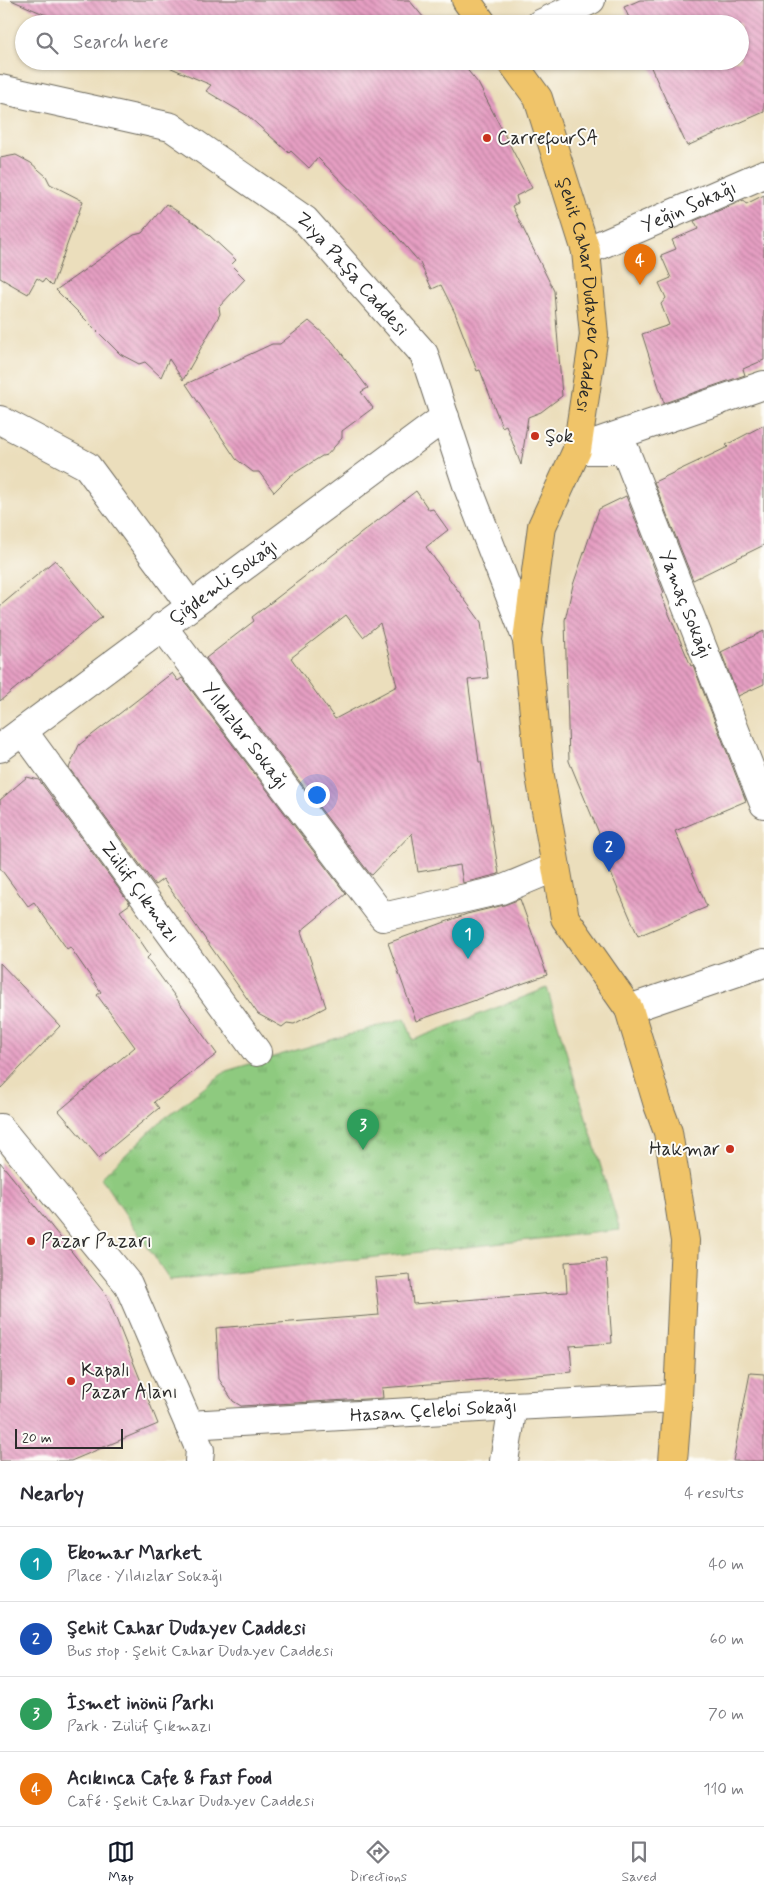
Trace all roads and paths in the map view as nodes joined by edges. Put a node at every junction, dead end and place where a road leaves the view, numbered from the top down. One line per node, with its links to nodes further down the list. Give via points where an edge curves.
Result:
1 (466, 0): 3 (main road)
2 (591, 0): 4 (street)
3 (477, 15)
4 (559, 15)
5 (518, 70): 8 (main road, Şehit Cahar Dudayev Caddesi, via 538,98)
6 (0, 89): 10 (street, Ziya Paşa Caddesi, via 171,127 305,220 424,354)
7 (764, 174): 8 (street, Yeğin Sokağı)
8 (586, 251): 12 (main road, Şehit Cahar Dudayev Caddesi, via 594,335)
9 (764, 385): 12 (street)
10 (444, 417): 13 (street, Çiğdemli Sokağı); 15 (street, Ziya Paşa Caddesi)
11 (0, 420): 13 (street, via 87,466)
12 (577, 450): 15 (main road, Şehit Cahar Dudayev Caddesi, via 542,526); 18 (street, Yamaç Sokağı, via 625,450)
13 (190, 605): 14 (street, Çiğdemli Sokağı)
14 (162, 626): 16 (street, Çiğdemli Sokağı); 19 (street, Yıldızlar Sokağı, via 383,917 501,890)
15 (527, 640): 19 (main road, Şehit Cahar Dudayev Caddesi, via 540,776)
16 (23, 731): 17 (street, Çiğdemli Sokağı); 22 (street, Zülüf Çıkmazı)
17 (0, 748)
18 (764, 804)
19 (556, 867): 21 (main road, Şehit Cahar Dudayev Caddesi, via 565,918)
20 (764, 963): 21 (street)
21 (629, 1009): 24 (main road, Şehit Cahar Dudayev Caddesi, via 668,1132 686,1241)
22 (256, 1052)
23 (0, 1128): 26 (street, via 128,1284)
24 (678, 1398): 25 (street, Hasan Çelebi Sokağı); 29 (main road, Şehit Cahar Dudayev Caddesi)
25 (513, 1406): 26 (street, Hasan Çelebi Sokağı); 28 (street)
26 (189, 1425): 27 (street, via 200,1450)
27 (199, 1461)
28 (504, 1461)
29 (673, 1461)

